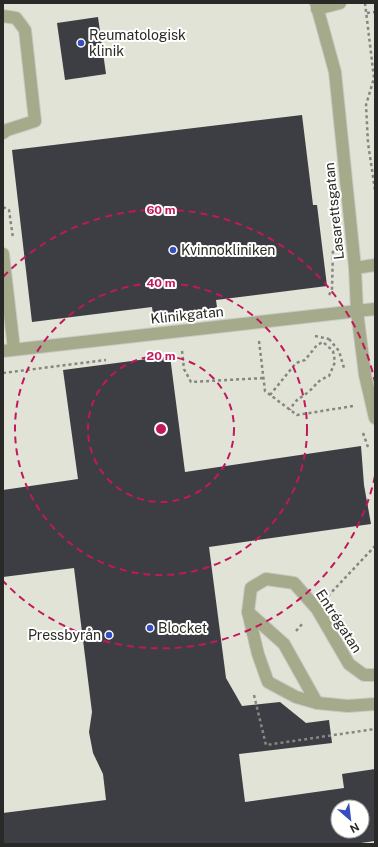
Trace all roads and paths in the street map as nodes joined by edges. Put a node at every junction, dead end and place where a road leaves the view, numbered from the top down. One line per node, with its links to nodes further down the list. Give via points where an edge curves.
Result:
1 (340, 3): 3 (street)
2 (365, 3): 5 (path)
3 (314, 5): 12 (street, Lasarettsgatan, via 334,72)
4 (375, 12): 5 (path)
5 (366, 13): 8 (path, via 374,78 366,105 368,143)
6 (3, 16): 7 (street, via 16,18 25,30 35,121)
7 (3, 133)
8 (375, 190)
9 (333, 248): 13 (path, via 332,290)
10 (3, 254): 18 (street)
11 (375, 265): 12 (street)
12 (354, 268): 15 (street, Lasarettsgatan)
13 (326, 299)
14 (375, 309): 15 (street, Klinikgatan)
15 (357, 311): 18 (street, Klinikgatan); 25 (street, Lasarettsgatan, via 365,375)
16 (329, 339): 20 (path)
17 (258, 341): 21 (path)
18 (8, 350)
19 (182, 351): 21 (path, via 184,369 191,382)
20 (339, 351)
21 (264, 378): 22 (path, via 265,391)
22 (270, 395): 24 (path); 24 (path, via 296,363 305,360 317,345 323,342 333,351 335,362 329,376 318,380 308,392 295,400)
23 (353, 406): 24 (path, via 296,415)
24 (290, 410)
25 (375, 418)
26 (248, 612): 27 (street, Entrégatan, via 251,588 266,579 294,583 317,608 349,664 364,675); 28 (street, via 284,644); 28 (street, Entrégatan, via 268,682 296,697)
27 (375, 675)
28 (317, 703): 29 (street, Entrégatan, via 348,706)
29 (375, 704)
30 (375, 729): 31 (path)
31 (266, 745)

